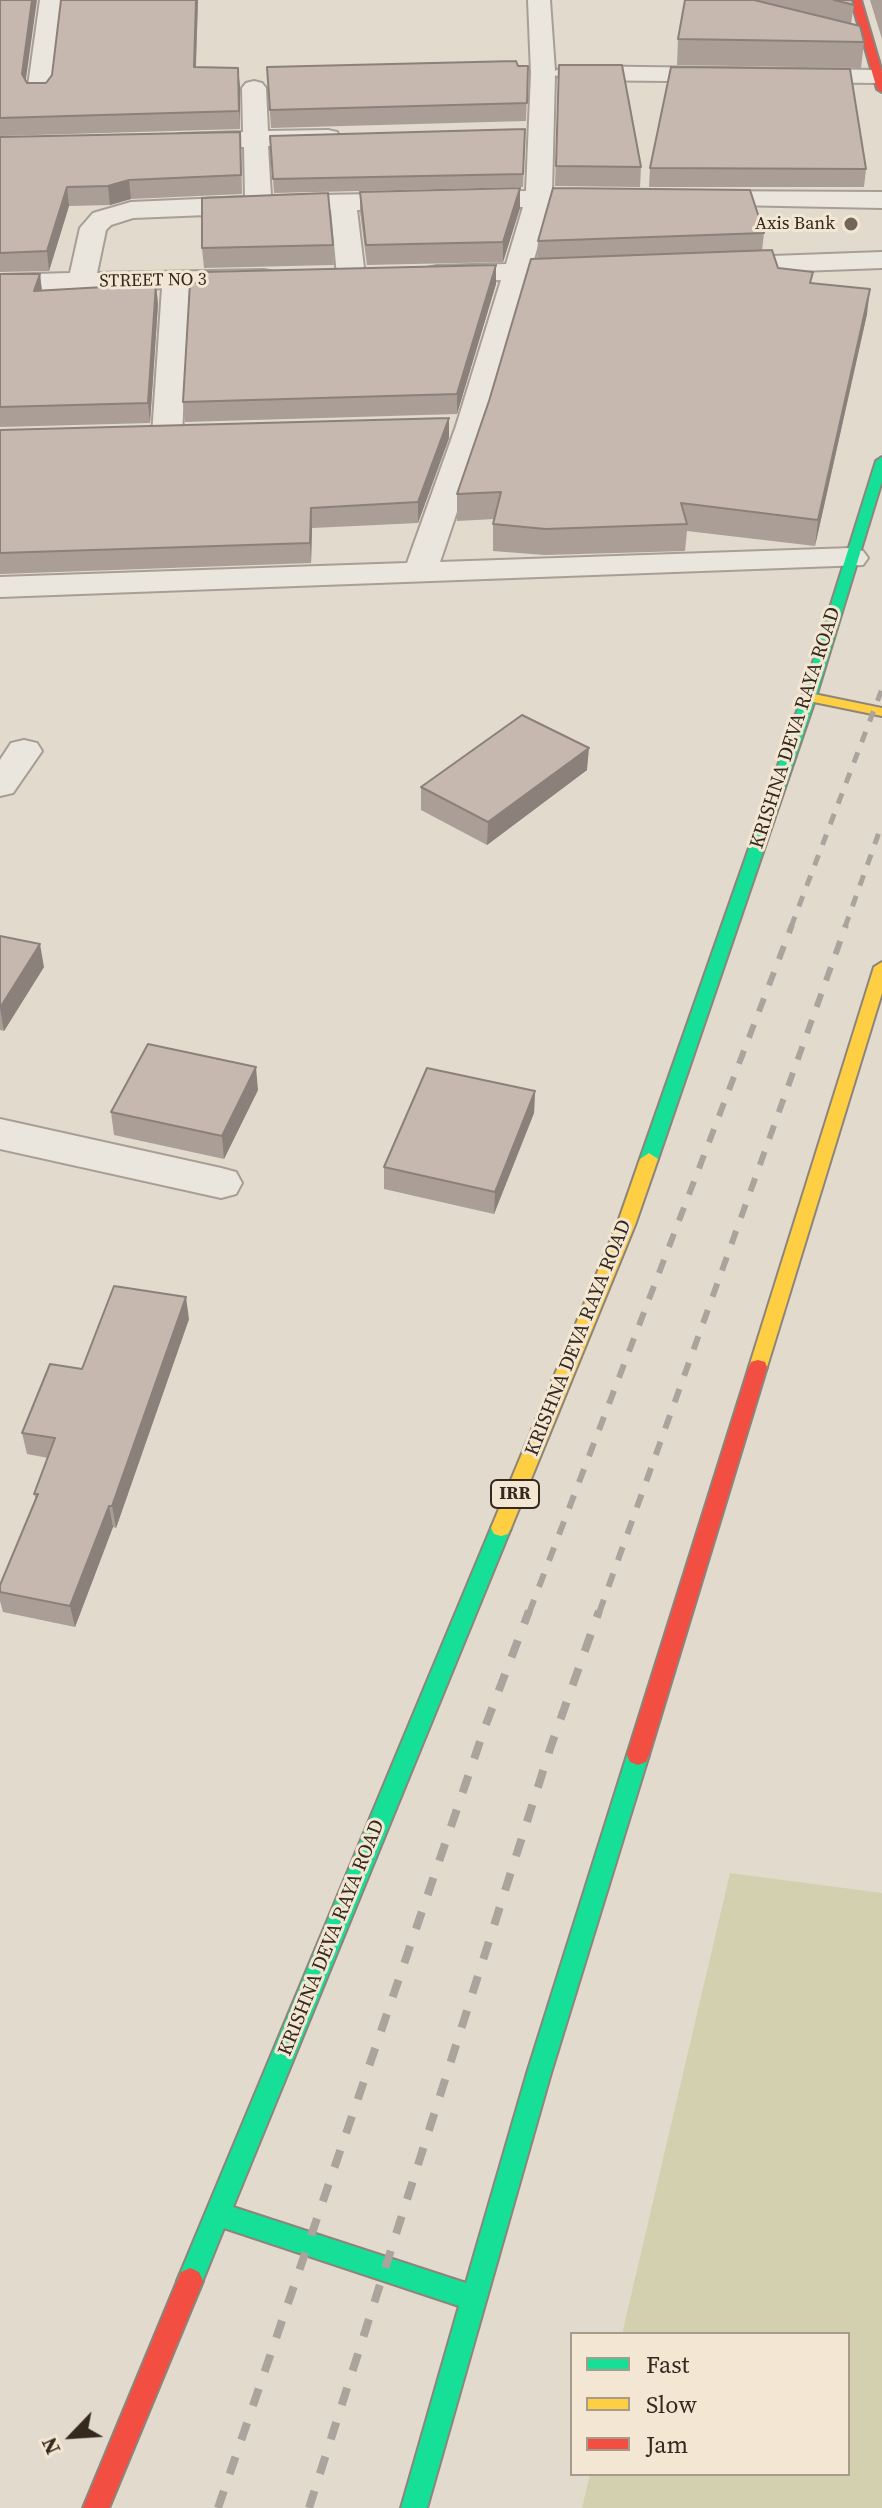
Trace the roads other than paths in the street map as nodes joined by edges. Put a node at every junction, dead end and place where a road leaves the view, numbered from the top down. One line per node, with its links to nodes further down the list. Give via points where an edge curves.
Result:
1 (51, 0): 9 (street)
2 (539, 0): 6 (street)
3 (856, 0): 5 (main road)
4 (839, 37): 5 (street)
5 (868, 45): 7 (main road)
6 (543, 73): 7 (street); 13 (street, via 531,131)
7 (880, 83)
8 (254, 88): 11 (street)
9 (39, 93)
10 (356, 136): 11 (street)
11 (256, 139): 12 (street); 18 (street)
12 (151, 142)
13 (539, 197): 14 (street); 17 (street); 22 (street)
14 (632, 198)
15 (664, 199): 16 (street)
16 (882, 200)
17 (343, 202): 18 (street); 25 (street)
18 (258, 204): 29 (street, via 131,210 102,219 93,228)
19 (882, 260): 20 (street)
20 (692, 267)
21 (612, 269): 22 (street)
22 (517, 273): 24 (street); 31 (street)
23 (381, 275): 25 (street)
24 (412, 275)
25 (351, 276): 26 (street)
26 (322, 277)
27 (292, 278): 28 (street, STREET NO 3)
28 (176, 280): 29 (street, STREET NO 3); 33 (street)
29 (82, 282): 30 (street, STREET NO 3)
30 (0, 283)
31 (471, 426): 32 (street); 36 (street)
32 (440, 427)
33 (166, 435)
34 (882, 461): 35 (main road, KRISHNA DEVA RAYA ROAD / IRR)
35 (852, 558): 36 (street); 38 (main road, KRISHNA DEVA RAYA ROAD / IRR)
36 (420, 573): 37 (street)
37 (0, 587)
38 (809, 697): 39 (main road); 45 (main road, KRISHNA DEVA RAYA ROAD / IRR, via 626,1225)
39 (882, 712)
40 (24, 751): 41 (street)
41 (0, 785)
42 (882, 967): 46 (main road)
43 (0, 1134): 44 (street)
44 (221, 1183)
45 (218, 2214): 46 (main road); 47 (main road, KRISHNA DEVA RAYA ROAD / IRR)
46 (474, 2298): 48 (main road)
47 (96, 2508)
48 (414, 2508)

